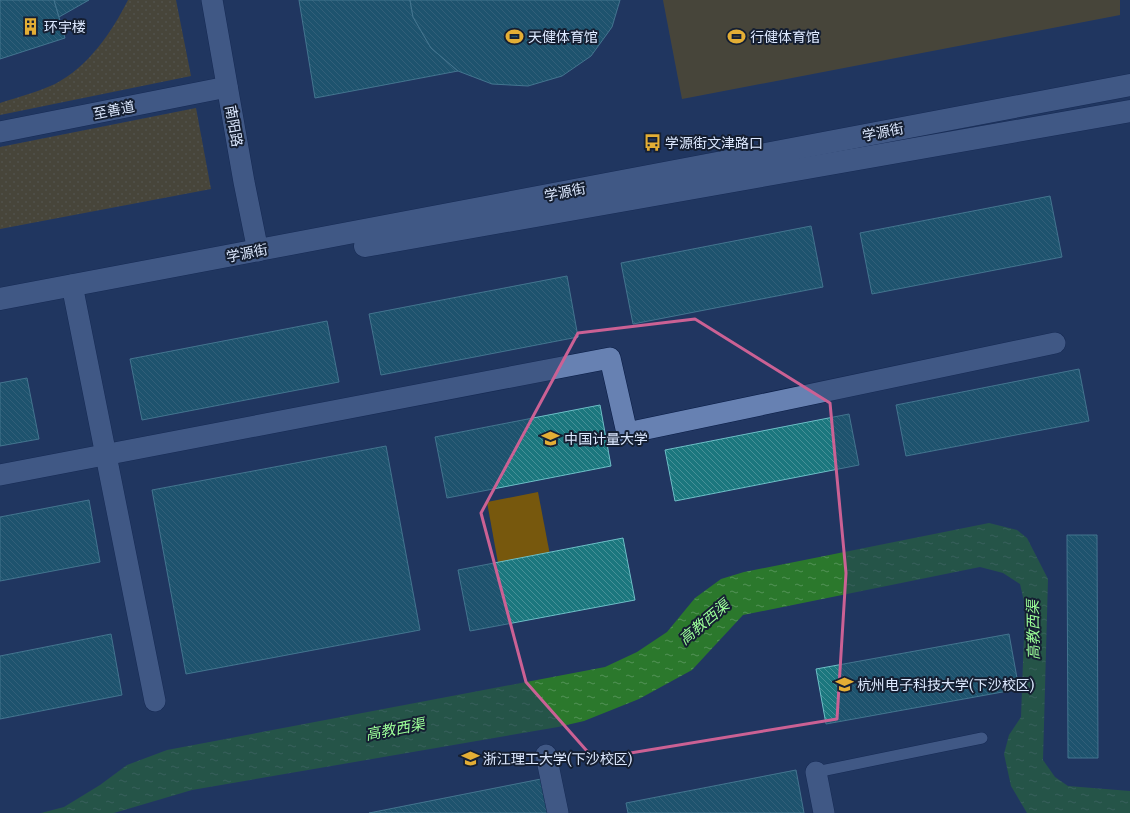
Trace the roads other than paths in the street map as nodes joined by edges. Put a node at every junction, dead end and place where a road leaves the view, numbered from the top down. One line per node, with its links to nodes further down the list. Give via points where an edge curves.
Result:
1 (212, 0): 3 (street, 南阳路)
2 (1130, 85): 6 (main road, 学源街)
3 (227, 87): 5 (street, 至善道); 6 (street, 南阳路)
4 (1130, 112): 7 (main road, 学源街)
5 (0, 132)
6 (258, 251): 7 (main road, 学源街)
7 (74, 291): 8 (main road, 学源街); 9 (main road, 学源街); 11 (street)
8 (0, 299)
9 (0, 312)
10 (1055, 343): 11 (street, via 627,433 610,358)
11 (105, 456): 12 (street); 13 (street)
12 (0, 475)
13 (155, 701)
14 (982, 738): 16 (lane)
15 (546, 755): 17 (street)
16 (816, 772): 18 (street)
17 (558, 813)
18 (824, 813)

